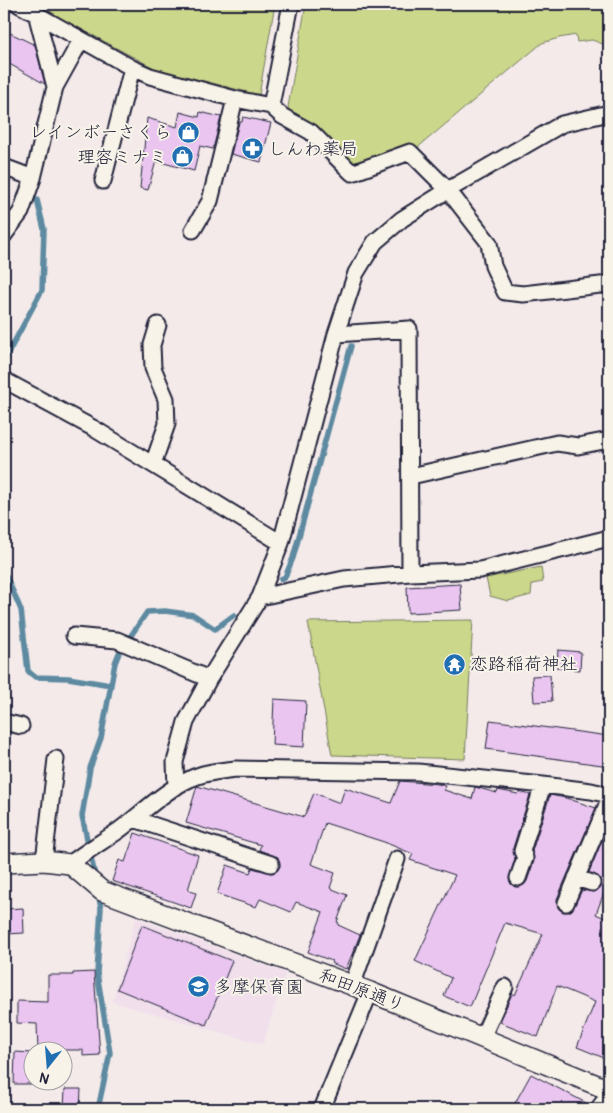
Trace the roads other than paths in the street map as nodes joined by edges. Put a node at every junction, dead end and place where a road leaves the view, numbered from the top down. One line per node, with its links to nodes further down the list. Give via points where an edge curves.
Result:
1 (18, 4): 3 (street)
2 (291, 4): 8 (street)
3 (36, 13): 4 (street); 6 (street)
4 (81, 40): 5 (street); 6 (street)
5 (132, 68): 7 (street); 12 (street)
6 (55, 87): 11 (street)
7 (235, 99): 8 (street); 14 (street, via 210,200)
8 (271, 106): 13 (street, via 311,132 352,173 410,152)
9 (609, 113): 13 (street, via 562,124)
10 (4, 167): 11 (street)
11 (33, 178): 15 (street, via 21,212)
12 (103, 182)
13 (448, 190): 16 (street, via 489,243 493,266 505,292 523,294); 18 (street, via 402,219 375,242 356,273)
14 (193, 230)
15 (4, 235)
16 (609, 284)
17 (158, 325): 21 (street, via 152,345 153,368 166,399 167,424)
18 (336, 334): 22 (street, via 409,329); 24 (street)
19 (4, 380): 21 (street)
20 (609, 440): 22 (street, via 578,446 557,443)
21 (152, 464): 24 (street)
22 (411, 476): 25 (street)
23 (609, 538): 25 (street, via 480,570)
24 (281, 543): 26 (street)
25 (410, 573): 26 (street, via 344,579)
26 (260, 597): 28 (street)
27 (74, 636): 28 (street, via 117,640)
28 (209, 679): 33 (street, via 186,722 176,762)
29 (4, 722): 30 (street)
30 (21, 726)
31 (56, 759): 38 (street)
32 (543, 785): 33 (street, via 418,772 236,769 191,778); 34 (street); 42 (street, via 522,851 525,858)
33 (176, 787): 36 (street)
34 (609, 795)
35 (609, 800): 43 (street)
36 (134, 819): 40 (street); 41 (street, via 106,838)
37 (397, 859): 46 (street)
38 (44, 861): 39 (street); 41 (street)
39 (4, 863)
40 (271, 864)
41 (79, 865): 46 (street, 和田原通り, via 102,891)
42 (518, 878)
43 (576, 878): 44 (street); 45 (street)
44 (592, 883)
45 (566, 903)
46 (352, 986): 48 (street, 和田原通り)
47 (505, 987): 49 (street)
48 (370, 992): 49 (street, 和田原通り); 52 (street)
49 (482, 1038): 50 (street, 和田原通り)
50 (609, 1090)
51 (609, 1095): 53 (street)
52 (322, 1109)
53 (598, 1109)

